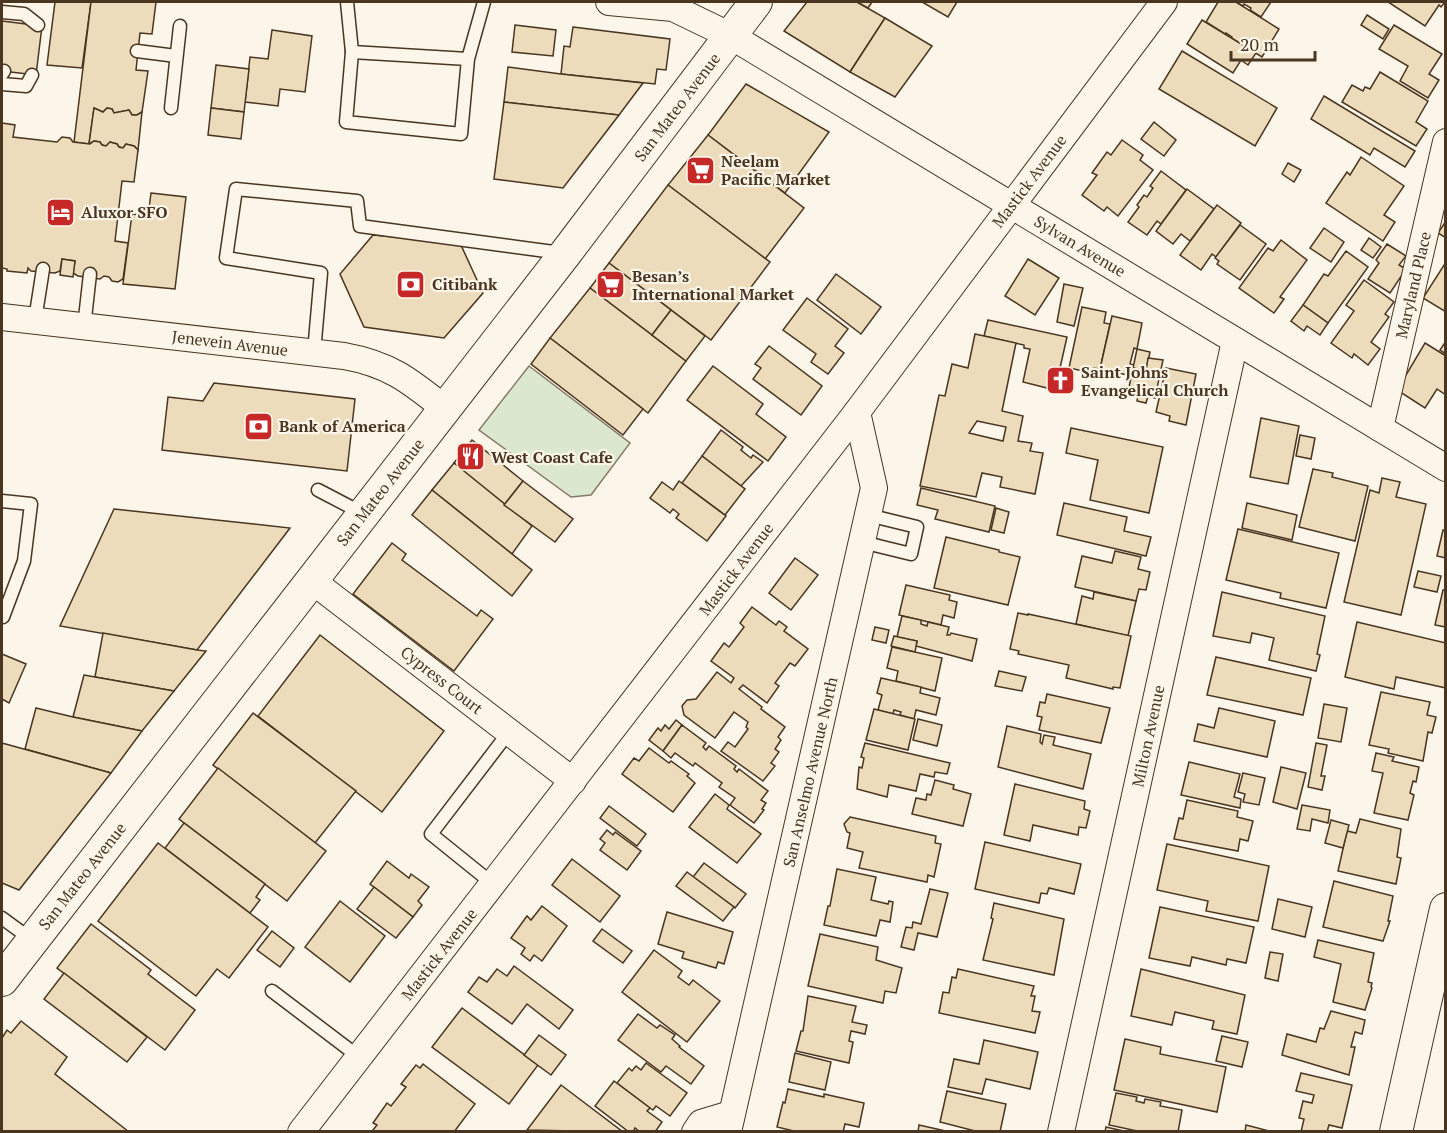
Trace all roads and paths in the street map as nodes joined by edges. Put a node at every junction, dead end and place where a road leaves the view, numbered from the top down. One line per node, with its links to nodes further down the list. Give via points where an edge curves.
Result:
1 (347, 2): 12 (lane)
2 (484, 2): 14 (lane)
3 (609, 2): 6 (street, Sylvan Avenue)
4 (756, 2): 10 (street, San Mateo Avenue)
5 (1164, 2): 20 (street, Mastick Avenue)
6 (673, 5): 10 (street, Sylvan Avenue)
7 (4, 16): 8 (lane, via 24,14)
8 (38, 25)
9 (180, 26): 13 (lane)
10 (731, 36): 20 (street, Sylvan Avenue); 21 (street, San Mateo Avenue)
11 (137, 51): 13 (lane)
12 (352, 52): 14 (lane); 14 (lane, via 346,122 461,134)
13 (176, 56): 17 (lane)
14 (468, 59)
15 (32, 75): 16 (lane, via 26,86)
16 (2, 76)
17 (171, 108)
18 (1446, 142): 19 (street, Maryland Place)
19 (1442, 179): 31 (street, Maryland Place)
20 (1012, 204): 27 (street, Sylvan Avenue); 30 (street, Mastick Avenue)
21 (565, 254): 28 (lane, via 360,226 357,201 236,189 226,258 321,273); 29 (street, San Mateo Avenue)
22 (43, 268): 25 (lane)
23 (90, 274): 26 (lane)
24 (2, 316): 25 (street, Jenevein Avenue)
25 (35, 320): 26 (street, Jenevein Avenue)
26 (84, 327): 28 (street, Jenevein Avenue)
27 (1235, 340): 31 (street, Sylvan Avenue); 52 (street, Milton Avenue)
28 (314, 352): 29 (street, Jenevein Avenue, via 368,360 393,370)
29 (444, 408): 35 (street, San Mateo Avenue)
30 (857, 412): 36 (street, San Anselmo Avenue North, via 874,488); 41 (street, Mastick Avenue)
31 (1380, 428): 32 (street, Sylvan Avenue)
32 (1446, 468)
33 (318, 490): 35 (lane)
34 (2, 501): 39 (lane, via 31,504 24,561)
35 (363, 513): 38 (street, San Mateo Avenue)
36 (868, 515): 37 (street, San Anselmo Avenue North); 37 (lane, via 917,527 911,554)
37 (862, 542): 49 (street, San Anselmo Avenue North)
38 (311, 580): 40 (street, Cypress Court); 45 (street, San Mateo Avenue)
39 (2, 616)
40 (509, 732): 41 (street, Cypress Court); 42 (lane, via 431,834)
41 (573, 781): 42 (street, Mastick Avenue)
42 (493, 884): 48 (street, Mastick Avenue)
43 (1446, 909): 53 (street, via 1431,997)
44 (2, 918): 45 (lane)
45 (33, 940): 46 (street, San Mateo Avenue)
46 (2, 980)
47 (272, 991): 48 (lane)
48 (359, 1057): 50 (street, Mastick Avenue)
49 (729, 1123): 51 (street, via 701,1124)
50 (301, 1131)
51 (695, 1131)
52 (1061, 1131)
53 (1396, 1131)

